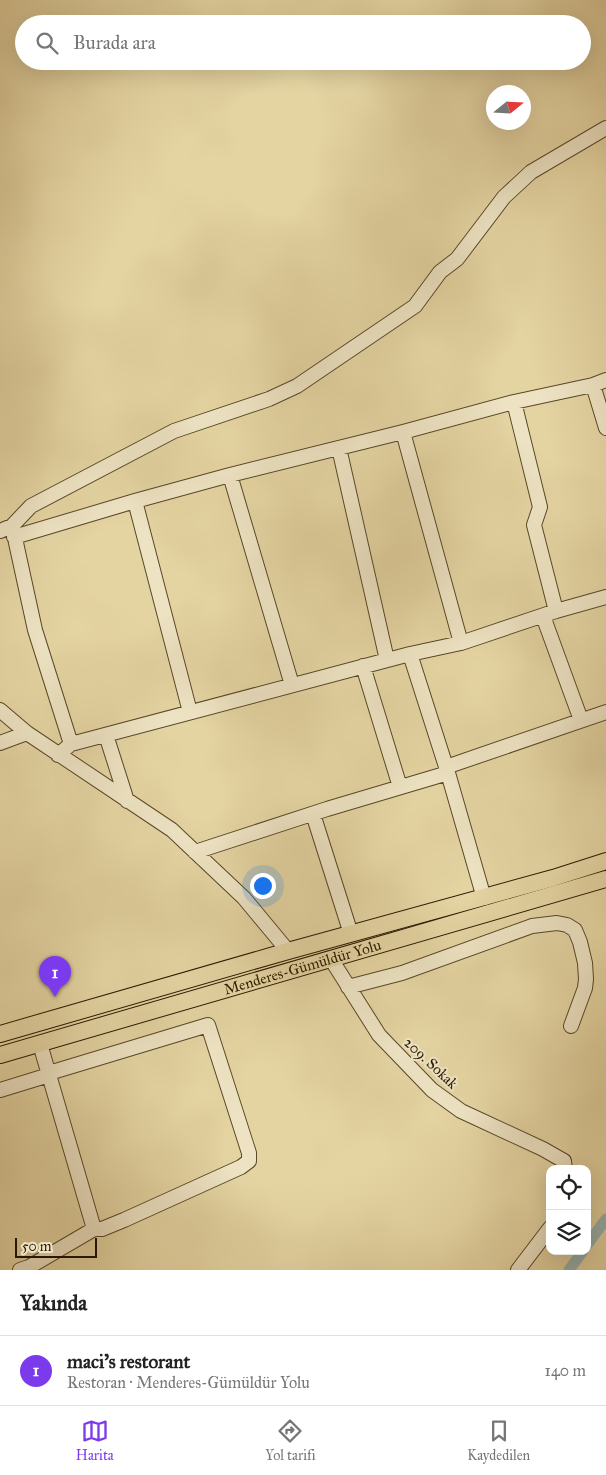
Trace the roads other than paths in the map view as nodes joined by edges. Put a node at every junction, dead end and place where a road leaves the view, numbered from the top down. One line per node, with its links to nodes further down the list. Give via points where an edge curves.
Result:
1 (606, 128): 10 (street, via 531,172 504,197 457,259 440,272 416,306 297,386 269,399 174,431 31,506)
2 (606, 380): 3 (street)
3 (592, 384): 4 (street); 5 (street)
4 (514, 402): 6 (street); 12 (street, via 540,507 534,525)
5 (606, 428)
6 (403, 432): 7 (street); 13 (street)
7 (339, 448): 8 (street); 15 (street)
8 (230, 475): 9 (street); 17 (street)
9 (135, 501): 10 (street); 19 (street)
10 (9, 531): 25 (street, via 35,630)
11 (606, 597): 12 (street)
12 (550, 614): 13 (street); 21 (street)
13 (461, 643): 14 (street)
14 (410, 654): 15 (street); 27 (street)
15 (387, 660): 16 (street)
16 (362, 666): 17 (street); 28 (street)
17 (292, 685): 19 (street)
18 (0, 710): 22 (street)
19 (190, 712): 23 (street)
20 (606, 712): 21 (street)
21 (581, 720): 27 (street)
22 (27, 734): 24 (street); 26 (street)
23 (106, 735): 25 (street); 29 (street)
24 (0, 743)
25 (71, 744): 26 (street)
26 (58, 755): 29 (street)
27 (447, 770): 28 (street); 34 (street)
28 (400, 787): 30 (street)
29 (127, 801): 31 (street, via 172,830)
30 (313, 814): 31 (street); 35 (street)
31 (195, 852): 36 (street, via 244,898)
32 (606, 861): 34 (main road, Menderes-Gümüldür Yolu)
33 (606, 879): 37 (main road, Menderes-Gümüldür Yolu)
34 (484, 898): 35 (main road, Menderes-Gümüldür Yolu)
35 (352, 934): 36 (main road, Menderes-Gümüldür Yolu)
36 (288, 951): 40 (main road, Menderes-Gümüldür Yolu)
37 (331, 959): 38 (street, 209. Sokak); 41 (main road, Menderes-Gümüldür Yolu)
38 (348, 987): 39 (street, via 402,973 532,926 567,925 575,930 580,942 586,979); 45 (street, 209. Sokak, via 379,1035 432,1090 461,1111 542,1149 564,1161)
39 (571, 1026)
40 (0, 1034)
41 (40, 1044): 42 (main road, Menderes-Gümüldür Yolu); 43 (street)
42 (0, 1055)
43 (49, 1074): 44 (street); 46 (street); 46 (street, via 208,1025 249,1153 248,1161 241,1166 124,1220)
44 (0, 1090)
45 (564, 1165)
46 (94, 1229): 48 (street)
47 (546, 1233): 49 (street)
48 (20, 1270)
49 (518, 1270)

